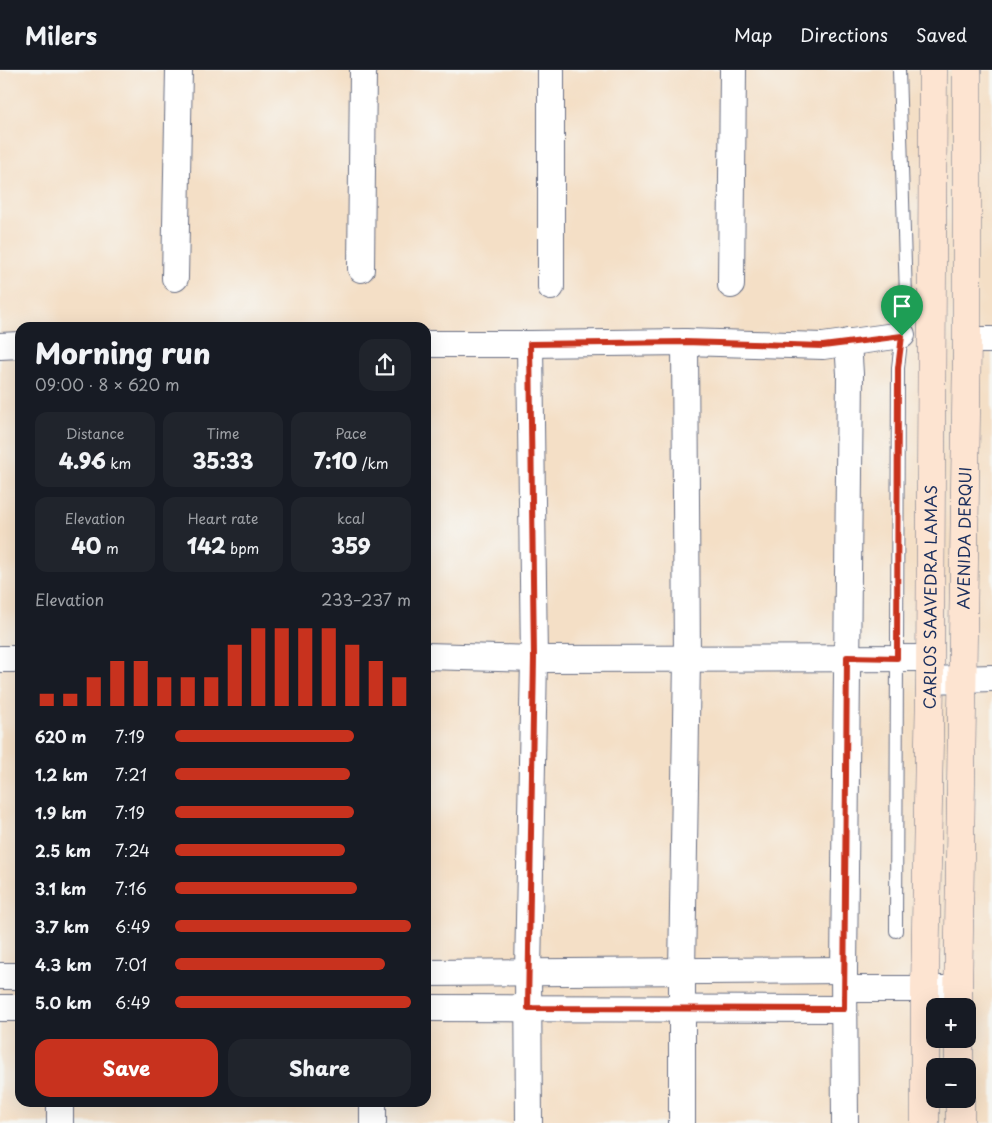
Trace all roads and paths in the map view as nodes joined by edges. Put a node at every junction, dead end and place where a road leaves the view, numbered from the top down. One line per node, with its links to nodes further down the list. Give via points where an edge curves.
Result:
1 (180, 70): 9 (street)
2 (363, 70): 8 (street)
3 (551, 70): 11 (street)
4 (733, 70): 10 (street)
5 (898, 70): 12 (lane, via 906,297)
6 (933, 70): 27 (main road, CARLOS SAAVEDRA LAMAS)
7 (967, 70): 13 (main road, AVENIDA DERQUI)
8 (361, 269)
9 (175, 278)
10 (732, 285)
11 (551, 287)
12 (902, 336): 15 (street); 23 (lane, via 898,368)
13 (979, 340): 28 (main road, AVENIDA DERQUI)
14 (684, 342): 15 (street, via 823,346); 17 (street); 26 (street)
15 (848, 342): 21 (street)
16 (431, 344): 17 (street)
17 (530, 344): 22 (street)
18 (15, 345): 19 (street)
19 (0, 346)
20 (431, 656): 22 (street)
21 (847, 657): 23 (street); 26 (street); 37 (street)
22 (534, 658): 26 (street); 32 (street)
23 (897, 658): 27 (street); 30 (lane)
24 (0, 659): 25 (street)
25 (15, 659)
26 (687, 659): 31 (street)
27 (930, 669): 28 (street); 36 (main road, CARLOS SAAVEDRA LAMAS)
28 (963, 678): 29 (street); 38 (main road, AVENIDA DERQUI)
29 (992, 678)
30 (896, 931)
31 (682, 971): 32 (street); 37 (street); 43 (street)
32 (528, 972): 33 (street); 42 (street)
33 (431, 973)
34 (0, 976): 35 (street)
35 (15, 976)
36 (925, 988): 37 (street); 38 (street); 52 (main road, CARLOS SAAVEDRA LAMAS)
37 (845, 989): 43 (street); 51 (street)
38 (958, 998)
39 (0, 1008): 40 (street)
40 (15, 1008)
41 (431, 1008): 42 (street)
42 (528, 1008): 43 (street); 49 (street)
43 (682, 1008): 50 (street)
44 (60, 1107): 47 (street)
45 (373, 1107): 48 (street)
46 (960, 1108): 53 (main road)
47 (60, 1123)
48 (373, 1123)
49 (529, 1123)
50 (682, 1123)
51 (845, 1123)
52 (926, 1123)
53 (960, 1123)

